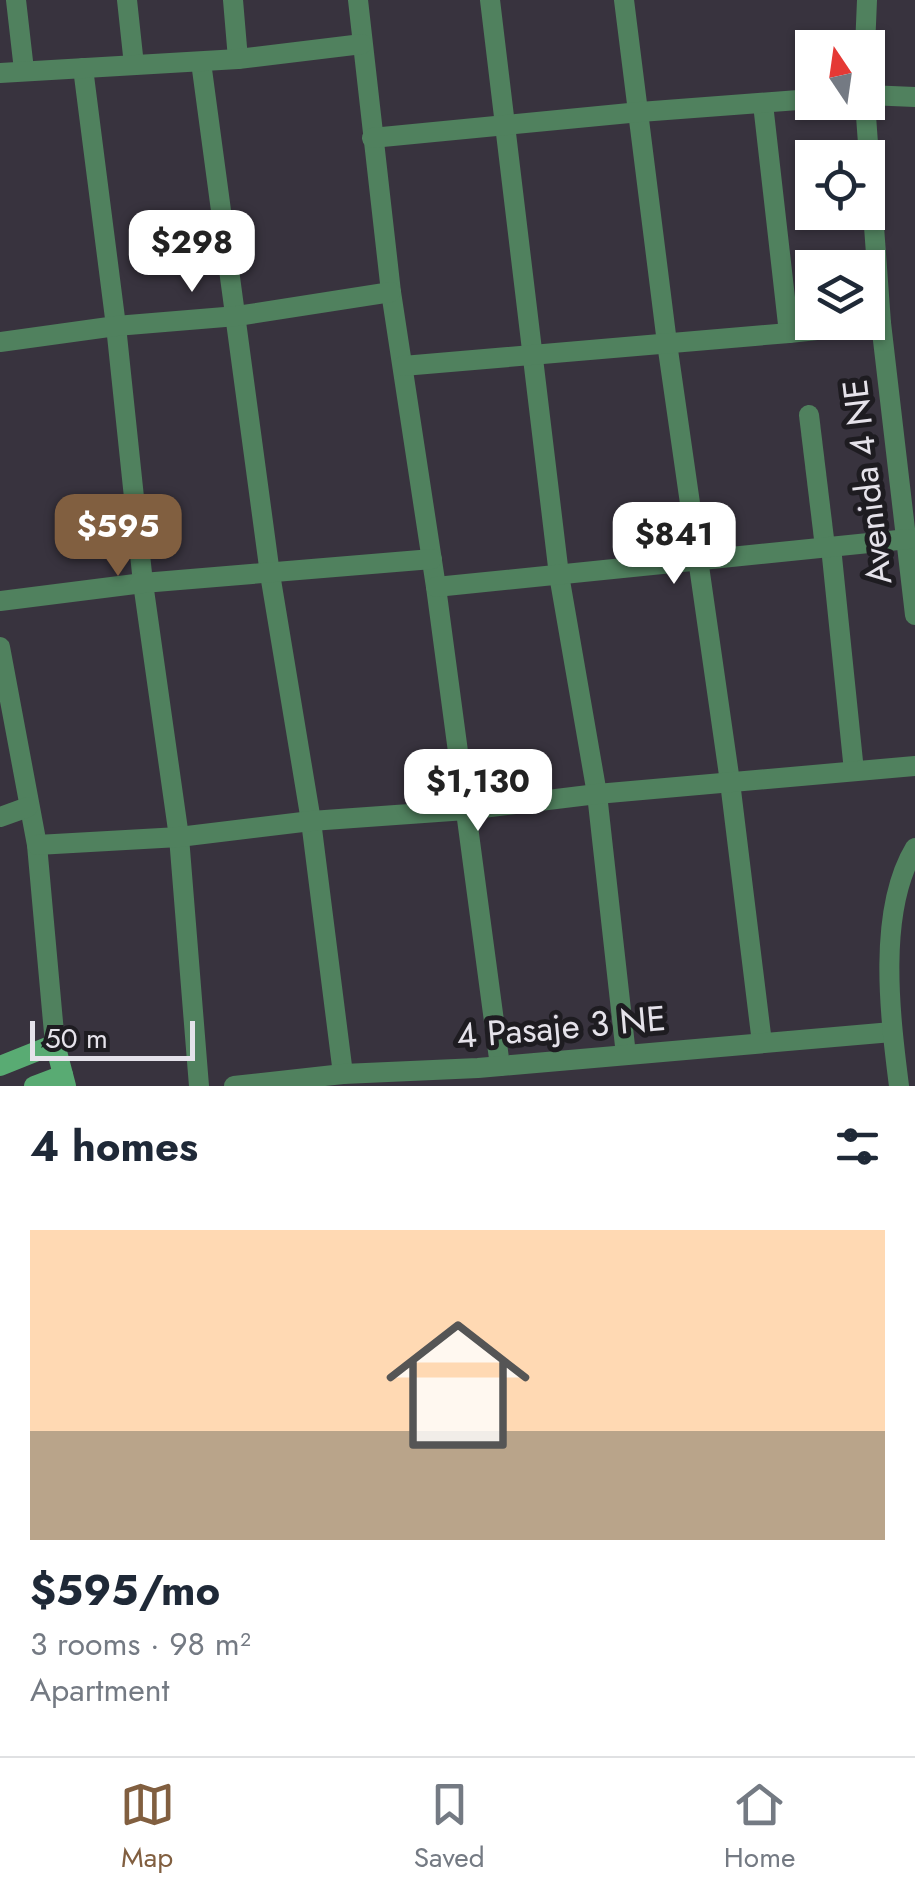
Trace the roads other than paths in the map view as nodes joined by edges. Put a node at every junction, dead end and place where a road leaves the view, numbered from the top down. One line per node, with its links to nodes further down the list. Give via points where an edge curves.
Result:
1 (16, 0): 14 (street)
2 (127, 0): 12 (street)
3 (233, 0): 10 (street)
4 (358, 0): 9 (street)
5 (490, 0): 22 (street)
6 (624, 0): 20 (street)
7 (867, 0): 8 (street)
8 (866, 30)
9 (362, 44): 10 (street); 23 (street)
10 (238, 59): 11 (street)
11 (201, 62): 12 (street); 26 (street)
12 (134, 65): 13 (street)
13 (83, 68): 14 (street); 27 (street)
14 (24, 70): 15 (street)
15 (0, 73)
16 (885, 96): 17 (street)
17 (915, 97)
18 (795, 101): 19 (street)
19 (763, 104): 20 (street); 29 (street)
20 (640, 112): 22 (street); 32 (street)
21 (866, 120): 24 (street, Avenida 4 NE)
22 (505, 124): 23 (street); 33 (street)
23 (372, 138): 25 (street)
24 (876, 250)
25 (391, 292): 26 (street); 34 (street)
26 (237, 316): 27 (street); 40 (street)
27 (116, 326): 31 (street); 42 (street)
28 (795, 332): 29 (street)
29 (790, 333): 32 (street)
30 (883, 340): 36 (street, Avenida 4 NE)
31 (0, 342)
32 (668, 343): 33 (street); 39 (street)
33 (532, 354): 34 (street); 41 (street)
34 (403, 366): 38 (street)
35 (809, 415): 37 (street)
36 (908, 539): 37 (street); 45 (street, Avenida 4 NE)
37 (828, 547): 39 (street); 49 (street)
38 (432, 559): 40 (street); 43 (street)
39 (699, 560): 41 (street); 50 (street)
40 (270, 574): 42 (street); 55 (street)
41 (559, 575): 43 (street); 51 (street)
42 (143, 583): 44 (street); 56 (street)
43 (436, 587): 53 (street)
44 (0, 600)
45 (915, 615)
46 (0, 647): 47 (street)
47 (4, 695): 52 (street)
48 (915, 766): 49 (street)
49 (854, 771): 50 (street)
50 (730, 782): 51 (street); 60 (street)
51 (597, 794): 53 (street); 62 (street)
52 (28, 807): 54 (street); 57 (street)
53 (466, 810): 55 (street); 64 (street)
54 (0, 817)
55 (311, 821): 56 (street); 65 (street)
56 (178, 837): 57 (street); 68 (street)
57 (36, 844): 61 (street)
58 (915, 848): 59 (street, via 892,919)
59 (892, 1032): 60 (street, 4 Pasaje 3 NE); 70 (street)
60 (762, 1043): 62 (street, 4 Pasaje 3 NE)
61 (55, 1044): 63 (street); 66 (street)
62 (626, 1055): 64 (street, 4 Pasaje 3 NE)
63 (0, 1066)
64 (486, 1073): 65 (street, 4 Pasaje 3 NE)
65 (343, 1074): 69 (street, 4 Pasaje 3 NE)
66 (64, 1080): 67 (street)
67 (34, 1086)
68 (199, 1086)
69 (234, 1086)
70 (900, 1086)

